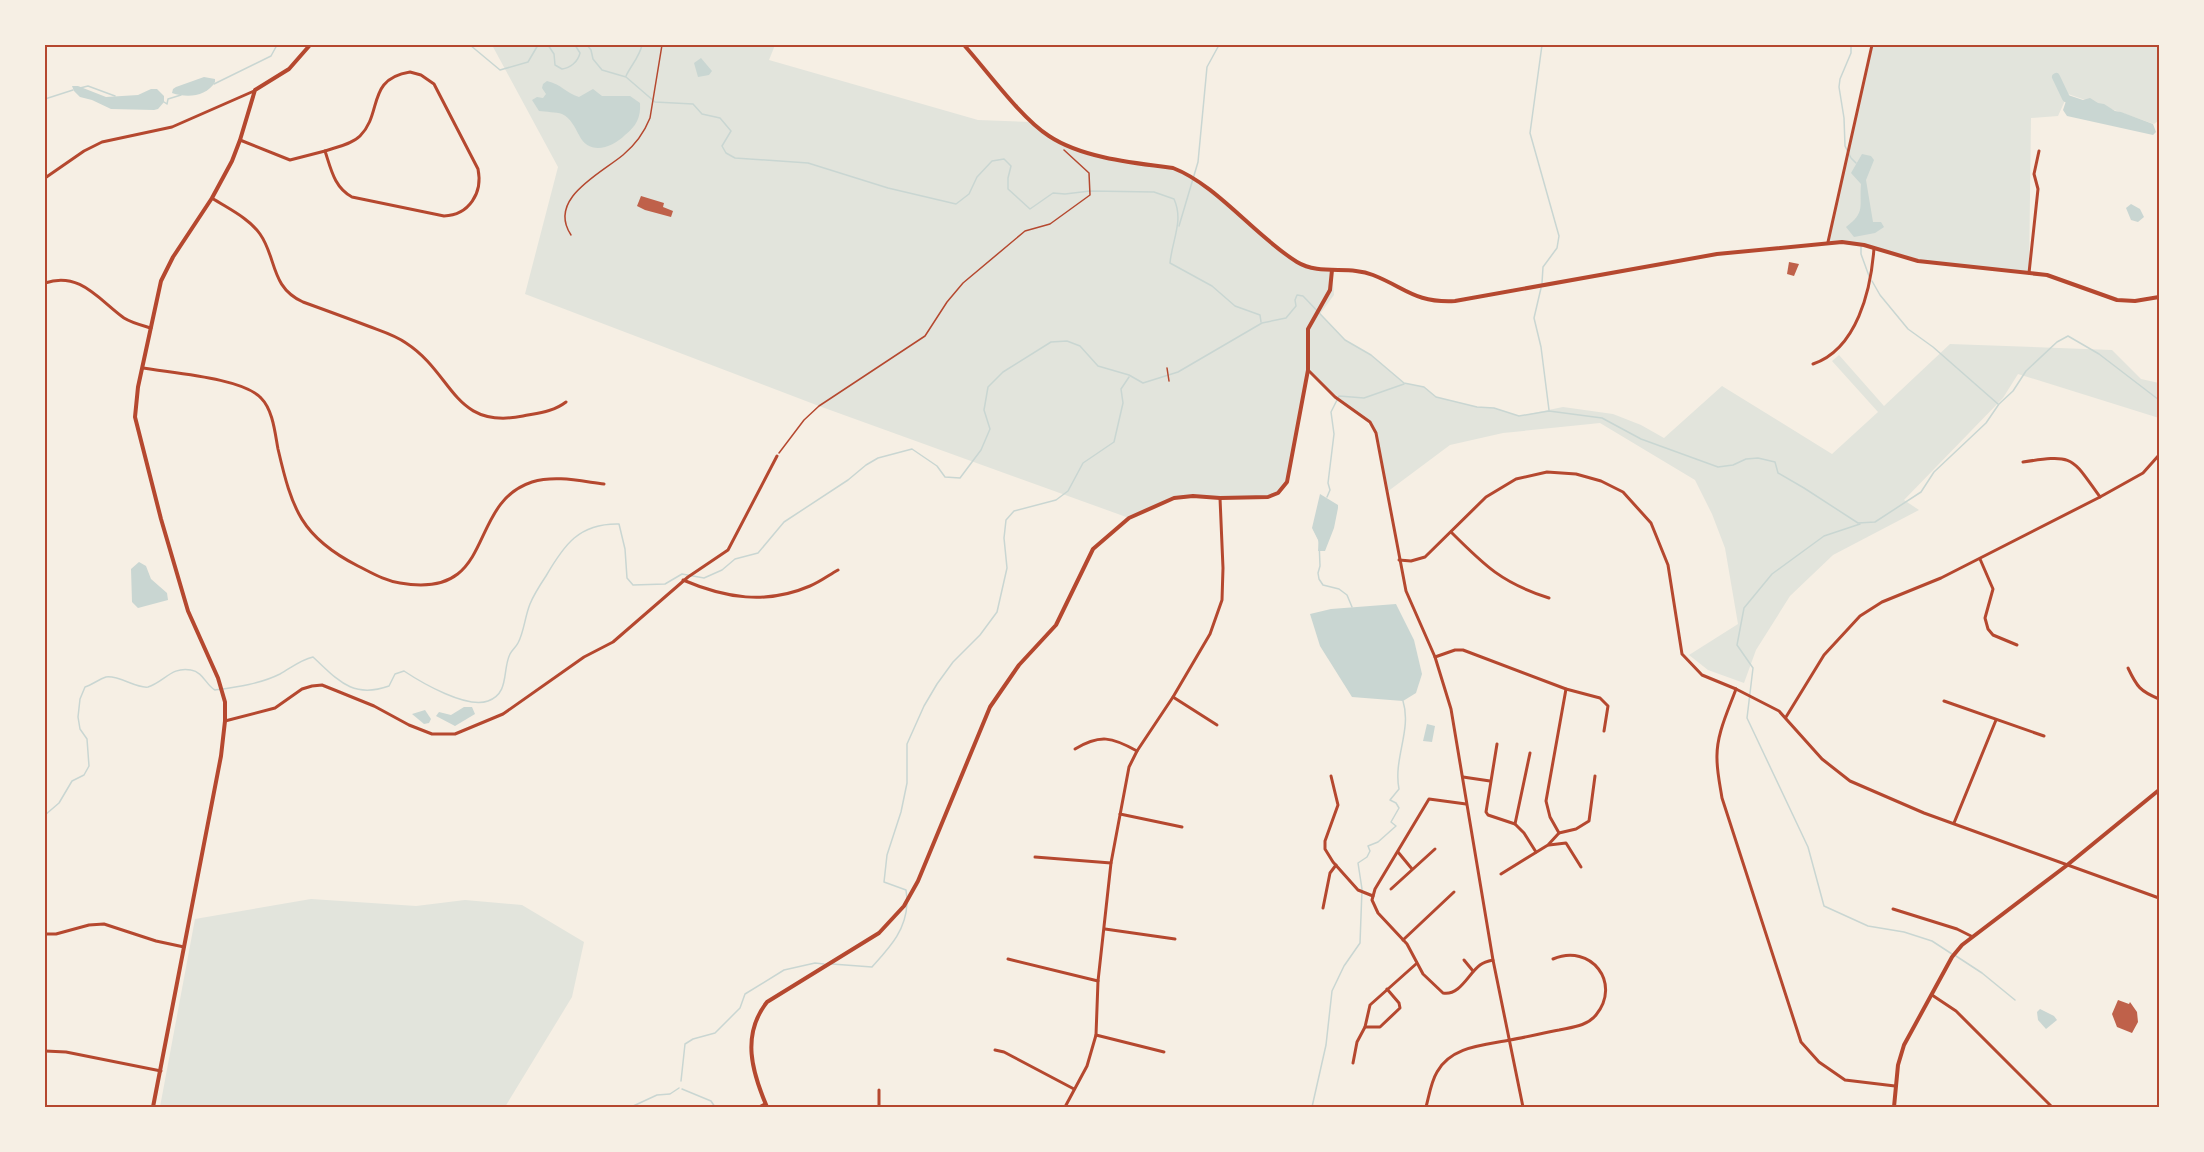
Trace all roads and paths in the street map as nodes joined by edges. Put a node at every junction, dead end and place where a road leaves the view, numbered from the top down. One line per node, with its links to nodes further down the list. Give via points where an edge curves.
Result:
1 (310, 45): 5 (street, via 289,69)
2 (662, 45): 12 (lane, via 646,127 635,144 578,190 566,210 566,228)
3 (964, 45): 15 (street, via 1031,122 1054,139 1108,159 1182,171 1298,262)
4 (1872, 45): 13 (street)
5 (255, 90): 6 (street); 10 (street, via 172,127 102,142)
6 (240, 140): 8 (street, via 290,160); 11 (street)
7 (1061, 146): 27 (path, via 1089,173 1090,195 1050,224 1025,231 963,283 925,336 819,406 799,425)
8 (325, 151): 8 (street, via 361,135 378,92 387,81 414,73 437,88 478,169 479,187 471,204 448,216 361,200 339,187)
9 (2039, 151): 16 (street, via 2034,174 2038,189)
10 (45, 178)
11 (212, 198): 19 (street, via 161,281); 25 (street, via 257,230 288,293 405,342 422,355 474,413 507,420 553,411)
12 (571, 236)
13 (1828, 242): 14 (street, via 1852,242); 15 (street, via 1685,259 1455,302 1423,299 1364,271)
14 (1874, 248): 16 (street, via 1918,261); 20 (street, via 1855,326 1821,362)
15 (1332, 270): 23 (street, via 1326,298 1308,329)
16 (2029, 273): 18 (street, via 2056,278 2117,300)
17 (45, 283): 19 (street, via 62,280 80,284 124,318)
18 (2159, 297)
19 (150, 328): 21 (street)
20 (1813, 364)
21 (143, 368): 29 (street, via 233,383 261,398 271,415 287,488 310,532 328,549 390,581 436,583 460,573 473,558 497,509 526,485 546,479); 48 (street, via 135,417 188,610 218,678 225,702)
22 (1167, 368): 24 (path)
23 (1308, 370): 30 (street, via 1287,482 1278,493 1268,497); 34 (street, via 1335,398 1374,427)
24 (1169, 381)
25 (566, 402)
26 (2159, 455): 31 (street, via 2143,473)
27 (777, 456): 36 (street, via 728,550)
28 (2023, 462): 31 (street, via 2069,460 2086,475)
29 (604, 484)
30 (1220, 498): 43 (street, via 1222,600 1210,634); 110 (street, via 1174,498 1129,518 1093,549 1056,625 1019,664 990,707 904,906 879,933 767,1002 762,1009 753,1028 750,1050)
31 (2100, 498): 33 (street)
32 (1451, 532): 34 (street, via 1421,559); 37 (street, via 1503,579); 42 (street, via 1486,497 1516,479 1547,472 1576,474 1623,492 1651,523 1668,565 1682,654 1702,675)
33 (1980, 559): 38 (street, via 1993,589 1985,618 1988,629); 46 (street, via 1882,602 1860,616 1824,655)
34 (1399, 560): 39 (street, via 1406,591)
35 (838, 570): 36 (street, via 812,586 788,594 740,598 711,592)
36 (683, 580): 48 (street, via 612,642 503,714 455,734 432,734 322,686 302,689 274,708)
37 (1549, 598)
38 (2018, 645)
39 (1435, 657): 41 (street, via 1463,650); 58 (street, via 1451,709)
40 (2128, 668): 44 (street, via 2142,691)
41 (1566, 689): 50 (street, via 1600,698 1607,704); 66 (street, via 1546,801)
42 (1736, 689): 46 (street); 107 (street, via 1720,732 1717,757 1722,798 1801,1042 1819,1062 1845,1080)
43 (1173, 697): 49 (street); 54 (street)
44 (2159, 699)
45 (1944, 701): 47 (street)
46 (1786, 717): 63 (street, via 1822,759 1850,781)
47 (1996, 720): 51 (street); 63 (street)
48 (225, 721): 89 (street)
49 (1217, 725)
50 (1604, 730)
51 (2044, 736)
52 (1497, 744): 59 (street)
53 (1075, 749): 54 (street, via 1104,738)
54 (1137, 751): 62 (street, via 1129,767)
55 (1530, 753): 64 (street)
56 (1331, 776): 73 (street, via 1338,805 1324,845)
57 (1595, 776): 66 (street, via 1589,820 1576,829)
58 (1463, 777): 59 (street); 61 (street)
59 (1490, 781): 64 (street, via 1485,807 1488,815)
60 (2159, 790): 74 (street)
61 (1466, 804): 69 (street, via 1429,799); 93 (street)
62 (1120, 814): 65 (street); 72 (street)
63 (1954, 823): 74 (street)
64 (1515, 824): 70 (street)
65 (1182, 826)
66 (1559, 832): 67 (street)
67 (1548, 845): 70 (street); 75 (street, via 1566,843)
68 (1435, 849): 76 (street)
69 (1398, 852): 76 (street); 80 (street)
70 (1536, 852): 77 (street)
71 (1035, 856): 72 (street)
72 (1111, 863): 84 (street)
73 (1336, 865): 80 (street, via 1358,890); 82 (street, via 1330,873)
74 (2066, 866): 81 (street); 86 (street)
75 (1581, 867)
76 (1413, 869): 78 (street)
77 (1501, 874)
78 (1391, 889)
79 (1454, 892): 88 (street)
80 (1373, 896): 88 (street, via 1378,914)
81 (2159, 898)
82 (1323, 908)
83 (1893, 909): 86 (street)
84 (1105, 929): 87 (street); 96 (street)
85 (45, 934): 89 (street, via 104,924)
86 (1971, 936): 98 (street, via 1953,955)
87 (1175, 939)
88 (1403, 940): 94 (street)
89 (184, 947): 106 (street)
90 (1008, 959): 96 (street)
91 (1553, 959): 101 (street, via 1575,954 1593,963 1603,978 1604,1002 1584,1024)
92 (1464, 960): 95 (street)
93 (1493, 960): 95 (street); 101 (street)
94 (1416, 964): 95 (street, via 1445,994 1458,988); 97 (street)
95 (1473, 971)
96 (1098, 981): 100 (street)
97 (1387, 989): 99 (street, via 1368,1008); 99 (street, via 1400,1008 1380,1027)
98 (1932, 995): 107 (street, via 1904,1045); 118 (street, via 1956,1011)
99 (1365, 1027): 105 (street)
100 (1096, 1035): 104 (street); 108 (street, via 1087,1066)
101 (1509, 1041): 115 (street, via 1475,1046 1447,1061 1437,1071); 116 (street)
102 (995, 1050): 108 (street)
103 (45, 1051): 106 (street)
104 (1164, 1052)
105 (1353, 1064)
106 (161, 1071): 111 (street)
107 (1895, 1086): 117 (street)
108 (1074, 1089): 114 (street)
109 (879, 1090): 113 (street)
110 (766, 1106): 112 (street)
111 (153, 1107)
112 (759, 1107)
113 (879, 1107)
114 (1065, 1107)
115 (1426, 1107)
116 (1523, 1107)
117 (1894, 1107)
118 (2052, 1107)

